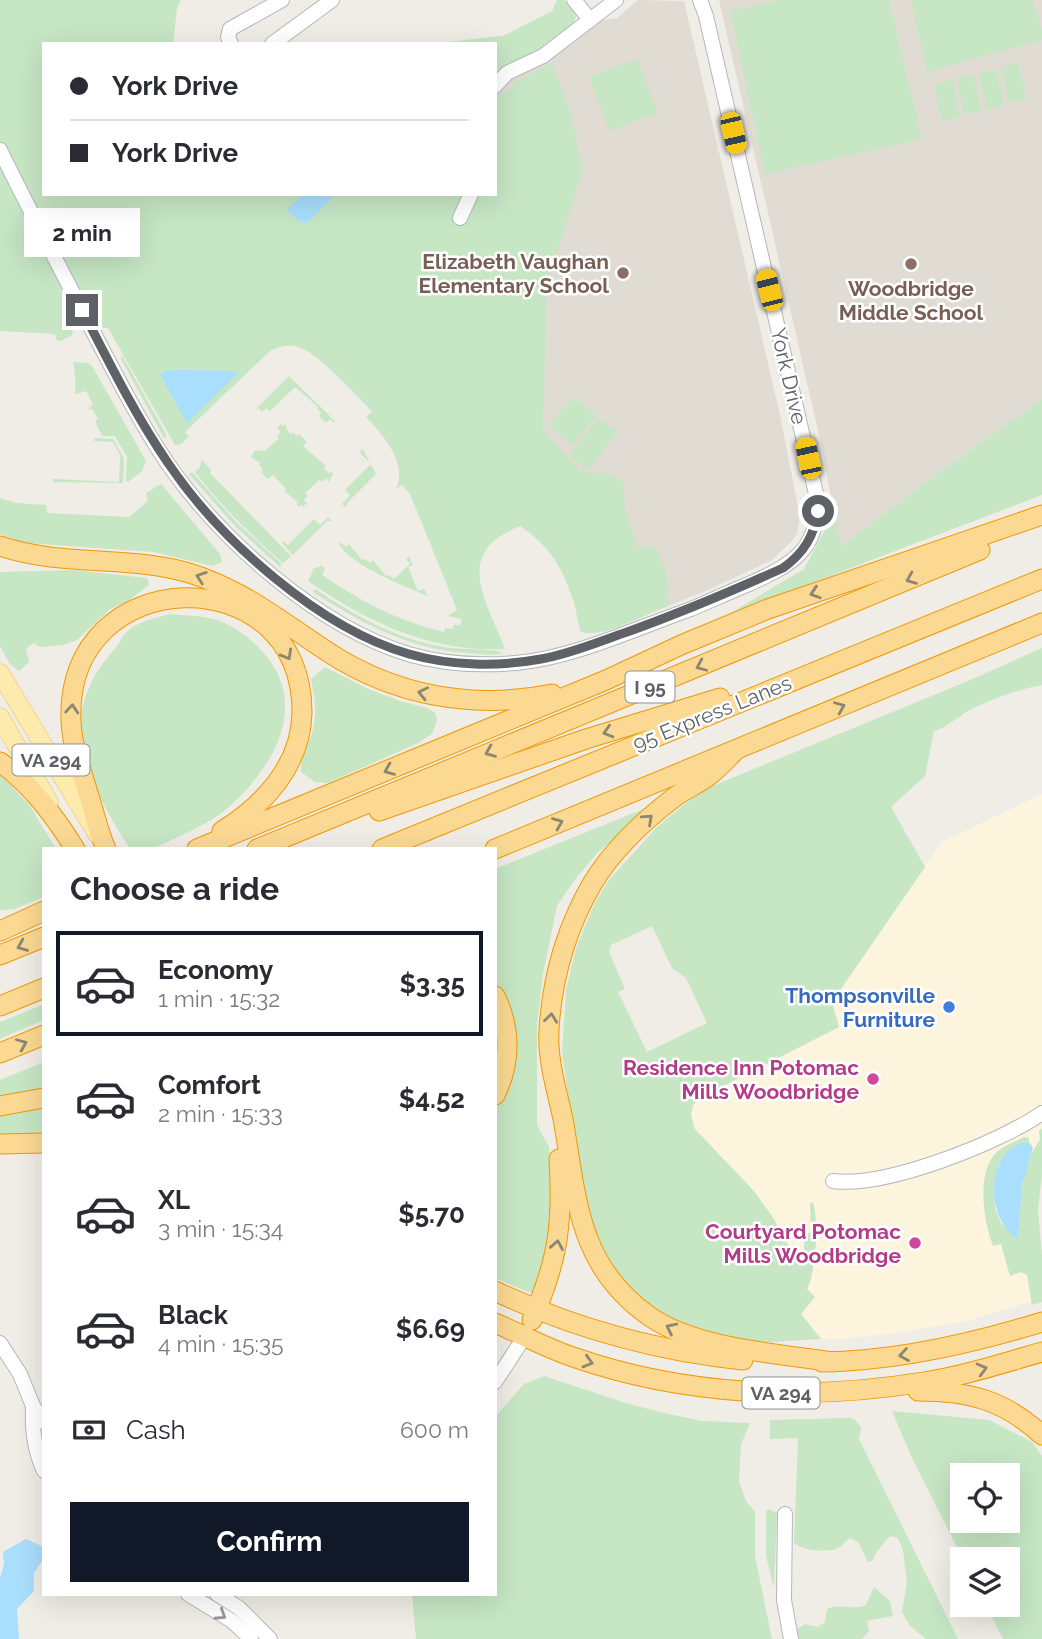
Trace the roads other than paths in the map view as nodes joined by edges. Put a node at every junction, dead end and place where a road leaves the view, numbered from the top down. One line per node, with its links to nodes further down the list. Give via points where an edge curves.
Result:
1 (282, 0): 7 (street, via 230,29)
2 (332, 0): 8 (street)
3 (574, 0): 6 (street)
4 (616, 0): 6 (street)
5 (700, 0): 10 (street, York Drive, via 814,486 816,524 803,550 783,568 707,603 542,659 464,664 389,647 326,614 249,556 203,508 158,449)
6 (590, 20): 9 (street)
7 (230, 42)
8 (275, 42)
9 (497, 84)
10 (0, 150)
11 (470, 196): 12 (street)
12 (460, 218)
13 (1042, 515): 19 (highway, one-way to 19, via 768,609)
14 (1042, 525): 29 (highway, I 95, one-way to 29)
15 (0, 546): 19 (highway, one-way to 15, via 530,698 474,701 412,691 366,674 260,605 212,581 162,567 58,559)
16 (1042, 580): 18 (highway, 95 Express Lanes)
17 (1042, 623): 22 (highway, one-way to 17)
18 (838, 662): 30 (highway, one-way to 30, via 586,739); 31 (highway, 95 Express Lanes)
19 (633, 668): 28 (highway, one-way to 28)
20 (0, 673): 26 (main road, VA 294)
21 (0, 717): 24 (main road, VA 294)
22 (734, 751): 32 (highway, one-way to 22); 44 (highway, one-way to 22, via 549,1033 555,979 570,928 594,882 652,815 710,775)
23 (0, 762): 25 (highway, via 32,789)
24 (74, 847)
25 (74, 847)
26 (105, 847): 27 (highway, one-way to 27, via 74,747 71,706 79,671 96,640 122,616 156,600 201,596 230,604 268,629 293,667 302,721 296,750 280,779 245,814)
27 (191, 847)
28 (202, 847)
29 (262, 847)
30 (277, 847)
31 (387, 847)
32 (497, 848)
33 (42, 911): 35 (highway)
34 (42, 911): 36 (highway)
35 (0, 922)
36 (0, 931)
37 (42, 938): 38 (highway, one-way to 38)
38 (0, 955)
39 (42, 989): 41 (highway)
40 (497, 1001): 45 (highway, via 507,1045)
41 (0, 1006)
42 (42, 1036): 43 (highway, one-way to 42)
43 (0, 1053)
44 (553, 1068): 53 (highway, one-way to 44, via 559,1233); 59 (highway, one-way to 44, via 684,1334 651,1318 617,1286 593,1251 579,1214)
45 (497, 1090)
46 (42, 1098): 47 (highway)
47 (0, 1105)
48 (1042, 1113): 51 (street, via 988,1143 923,1166 859,1181)
49 (42, 1143): 50 (highway)
50 (0, 1144)
51 (833, 1181)
52 (497, 1292): 53 (highway, VA 294)
53 (537, 1309): 56 (highway); 59 (highway, VA 294, via 665,1348 742,1360)
54 (1042, 1322): 59 (highway, VA 294, one-way to 59, via 902,1356)
55 (497, 1323): 56 (highway, VA 294)
56 (525, 1336): 60 (street); 61 (highway, VA 294, one-way to 61, via 570,1356 651,1378 752,1393)
57 (0, 1343): 62 (street)
58 (1042, 1352): 61 (highway, VA 294, one-way to 58, via 923,1382)
59 (833, 1362)
60 (497, 1379)
61 (826, 1392): 64 (highway, via 971,1394 1015,1413)
62 (33, 1406): 63 (street); 65 (street, via 33,1437)
63 (42, 1420)
64 (1042, 1435)
65 (42, 1465)
66 (785, 1514): 71 (street, via 784,1600)
67 (191, 1596): 69 (street, one-way to 69, via 232,1621)
68 (220, 1596): 70 (street)
69 (251, 1639)
70 (270, 1639)
71 (791, 1639)

